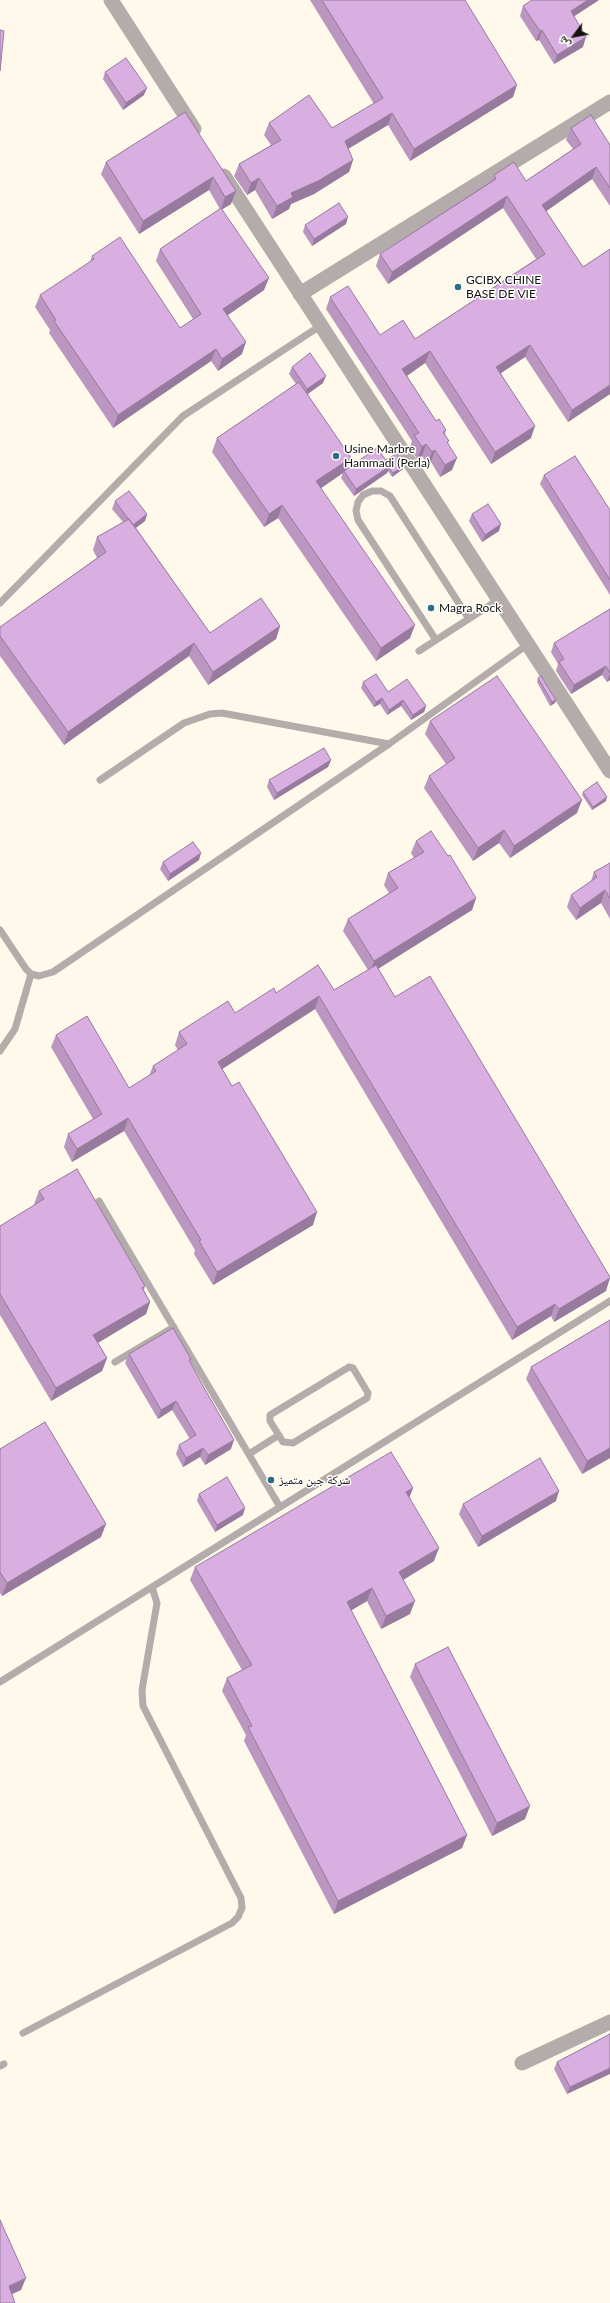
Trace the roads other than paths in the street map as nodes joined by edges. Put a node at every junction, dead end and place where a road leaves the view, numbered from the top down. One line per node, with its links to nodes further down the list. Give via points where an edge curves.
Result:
1 (112, 0): 3 (street)
2 (610, 102): 5 (street)
3 (202, 140)
4 (214, 161): 5 (street)
5 (300, 294): 6 (street)
6 (320, 326): 7 (street); 8 (lane, via 183,416)
7 (498, 600): 9 (lane); 11 (street)
8 (0, 603)
9 (469, 619): 10 (lane); 10 (lane, via 390,496 381,491 372,491 364,495 358,502 358,520)
10 (436, 640): 12 (lane)
11 (527, 645): 13 (lane); 14 (street)
12 (419, 651)
13 (389, 744): 15 (lane, via 222,713 210,714 184,723); 17 (lane, via 53,972 38,976)
14 (610, 771)
15 (100, 780)
16 (0, 930): 17 (lane)
17 (31, 974): 18 (lane, via 15,1029)
18 (0, 1051)
19 (99, 1201): 21 (lane)
20 (610, 1301): 25 (lane)
21 (174, 1327): 22 (lane); 24 (lane)
22 (115, 1362)
23 (279, 1435): 23 (lane, via 283,1442 293,1443 365,1399 368,1393 353,1368 347,1368 272,1413 270,1421); 24 (lane)
24 (249, 1454): 25 (lane)
25 (280, 1508): 26 (lane)
26 (152, 1588): 27 (lane); 29 (lane, via 157,1603 142,1690 143,1706 241,1898 242,1908 232,1923)
27 (0, 1682)
28 (610, 2022): 30 (street)
29 (24, 2033)
30 (522, 2063)

